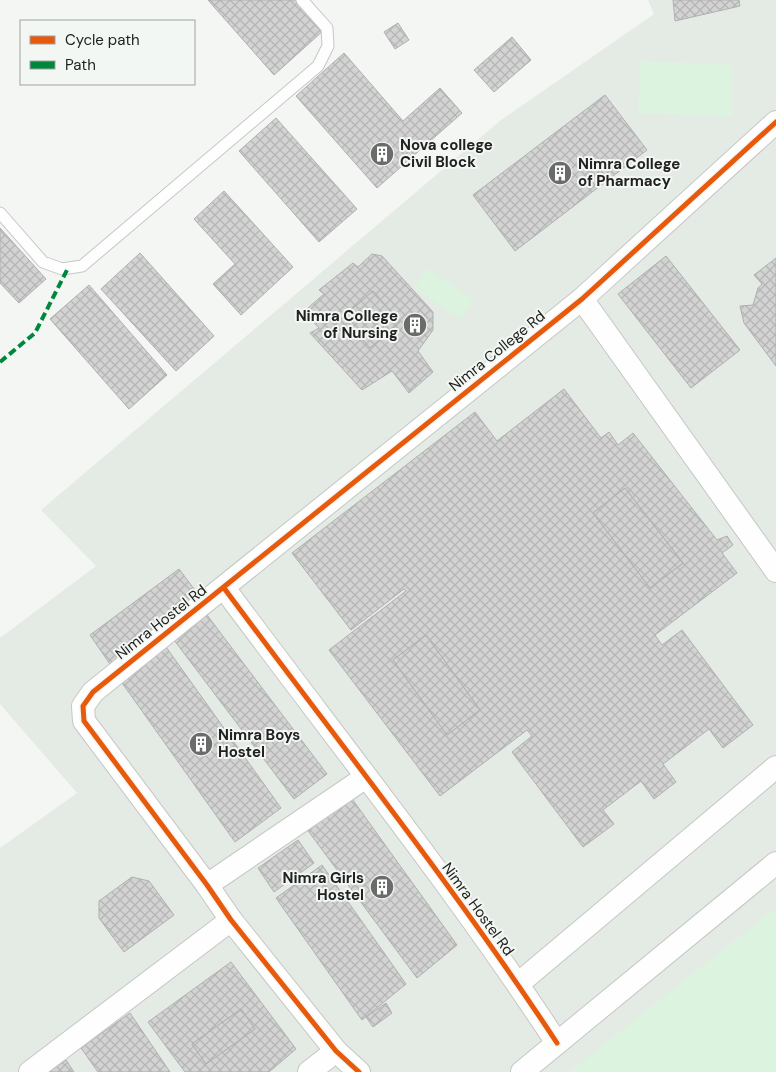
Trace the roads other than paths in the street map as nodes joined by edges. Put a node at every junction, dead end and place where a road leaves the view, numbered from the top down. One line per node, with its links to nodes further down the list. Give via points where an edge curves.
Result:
1 (302, 0): 3 (lane, via 327,28 328,46 318,66 82,266 62,270 43,262)
2 (776, 122): 4 (street, Nimra College Rd)
3 (0, 214)
4 (582, 299): 5 (street); 6 (street, Nimra College Rd)
5 (776, 571)
6 (224, 588): 8 (street, Nimra Hostel Rd); 10 (street, Nimra Hostel Rd, via 93,692 83,706 84,721)
7 (776, 767): 12 (street)
8 (366, 777): 10 (street); 12 (street, Nimra Hostel Rd)
9 (776, 863): 13 (street)
10 (207, 884): 11 (street, Nimra Hostel Rd)
11 (231, 920): 14 (street, Nimra Hostel Rd); 15 (street)
12 (518, 984): 13 (street, Nimra Hostel Rd)
13 (557, 1043): 18 (street)
14 (336, 1051): 16 (street); 17 (street, Nimra Hostel Rd)
15 (30, 1072)
16 (309, 1072)
17 (360, 1072)
18 (522, 1072)

